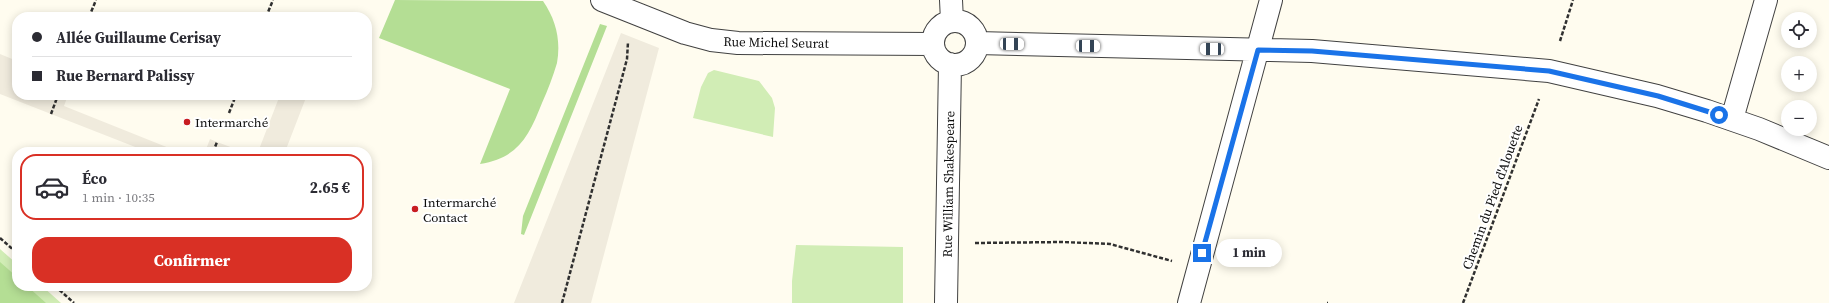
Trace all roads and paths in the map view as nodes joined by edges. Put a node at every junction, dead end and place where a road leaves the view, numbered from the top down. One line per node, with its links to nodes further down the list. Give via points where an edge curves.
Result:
1 (96, 0): 8 (path)
2 (273, 0): 9 (path)
3 (602, 0): 13 (street, Rue Michel Seurat, via 685,33 711,40 738,43)
4 (1271, 0): 14 (street)
5 (1574, 0): 11 (path)
6 (1766, 0): 21 (street)
7 (951, 10): 12 (street, via 974,31); 13 (street, via 934,37)
8 (91, 12)
9 (268, 12)
10 (629, 36): 31 (path, via 625,67)
11 (1560, 41)
12 (977, 43): 14 (street); 15 (street, via 971,58 958,65)
13 (933, 44): 15 (street, via 936,54)
14 (1258, 50): 21 (street, via 1312,51 1549,71 1658,96); 28 (street)
15 (950, 64): 26 (street, Rue William Shakespeare)
16 (1539, 99): 34 (path, Chemin du Pied d'Alouette)
17 (56, 100): 20 (path)
18 (234, 100): 19 (path)
19 (229, 113)
20 (51, 114)
21 (1732, 119): 24 (street)
22 (218, 142): 23 (path)
23 (216, 147)
24 (1829, 158)
25 (0, 238): 27 (path)
26 (947, 243): 28 (path, via 1110,244); 32 (street, Rue William Shakespeare)
27 (12, 249)
28 (1198, 268): 33 (street)
29 (61, 291): 30 (path)
30 (74, 303)
31 (562, 303)
32 (946, 303)
33 (1189, 303)
34 (1463, 303)

